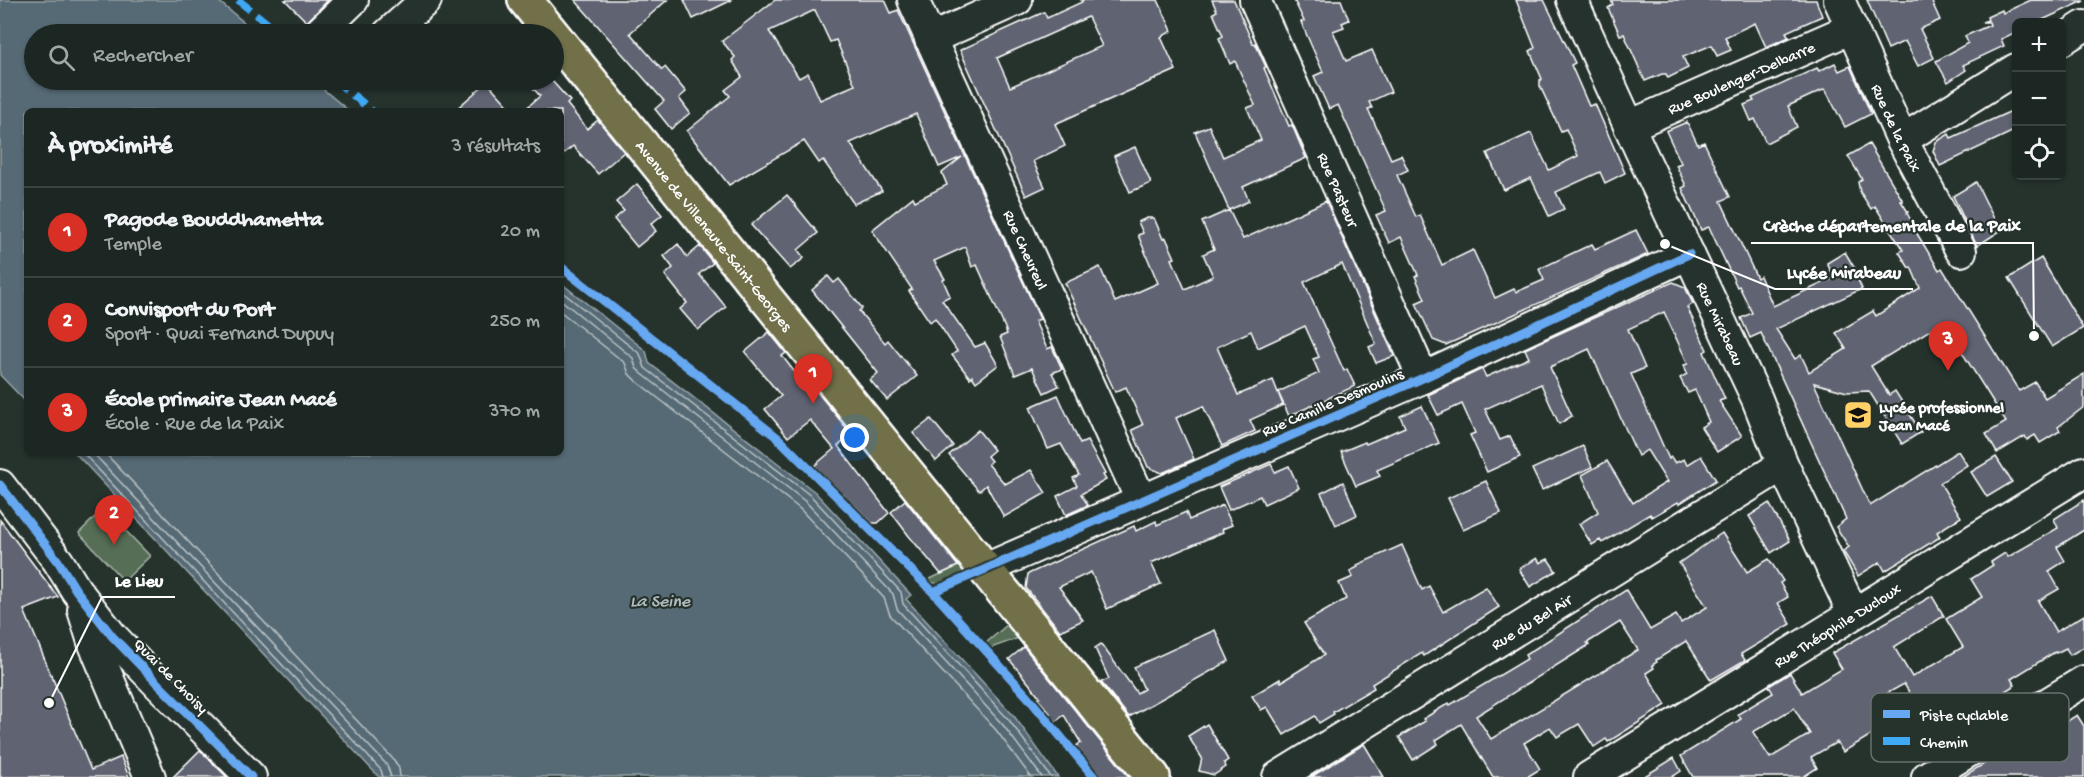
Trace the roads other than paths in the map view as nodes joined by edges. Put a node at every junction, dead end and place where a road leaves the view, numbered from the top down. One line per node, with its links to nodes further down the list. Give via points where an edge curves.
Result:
1 (353, 0): 9 (street)
2 (426, 0): 10 (street)
3 (525, 0): 11 (main road, Avenue de Villeneuve-Saint-Georges)
4 (913, 0): 15 (street, Rue Chevreul)
5 (1017, 0): 15 (street)
6 (1255, 0): 22 (street, Rue Pasteur)
7 (1572, 0): 18 (street, Rue Mirabeau)
8 (1839, 0): 13 (street, Rue de la Paix)
9 (328, 24)
10 (399, 24)
11 (544, 24)
12 (2084, 26): 14 (street)
13 (1852, 28): 18 (street, Rue Boulenger-Delbarre); 19 (street, Rue de la Paix)
14 (2066, 37)
15 (930, 39): 26 (street, Rue Chevreul)
16 (564, 48): 27 (main road, Avenue de Villeneuve-Saint-Georges)
17 (2012, 71): 19 (street)
18 (1629, 126): 21 (street, Rue Mirabeau)
19 (1902, 140): 20 (street, Rue de la Paix)
20 (1961, 251)
21 (1689, 254): 22 (street, Rue Camille Desmoulins); 23 (street, Rue Mirabeau, via 1757,399)
22 (1424, 378): 26 (street, Rue Camille Desmoulins)
23 (1783, 465): 29 (street, Rue Mirabeau); 38 (street, Rue du Bel Air)
24 (2084, 472): 29 (street, Rue Théophile Ducloux)
25 (0, 485): 28 (street)
26 (1141, 500): 27 (street, Rue Camille Desmoulins)
27 (985, 569): 37 (main road, Avenue de Villeneuve-Saint-Georges)
28 (76, 590): 31 (street, Quai de Choisy, via 112,636); 33 (street)
29 (1852, 614): 39 (street, Rue Théophile Ducloux)
30 (2084, 681): 32 (street)
31 (159, 685): 33 (street); 36 (street, Quai de Choisy)
32 (2064, 693)
33 (120, 705): 35 (street)
34 (1952, 762): 40 (street)
35 (150, 777)
36 (251, 777)
37 (1153, 777)
38 (1278, 777)
39 (1589, 777)
40 (1927, 777)

